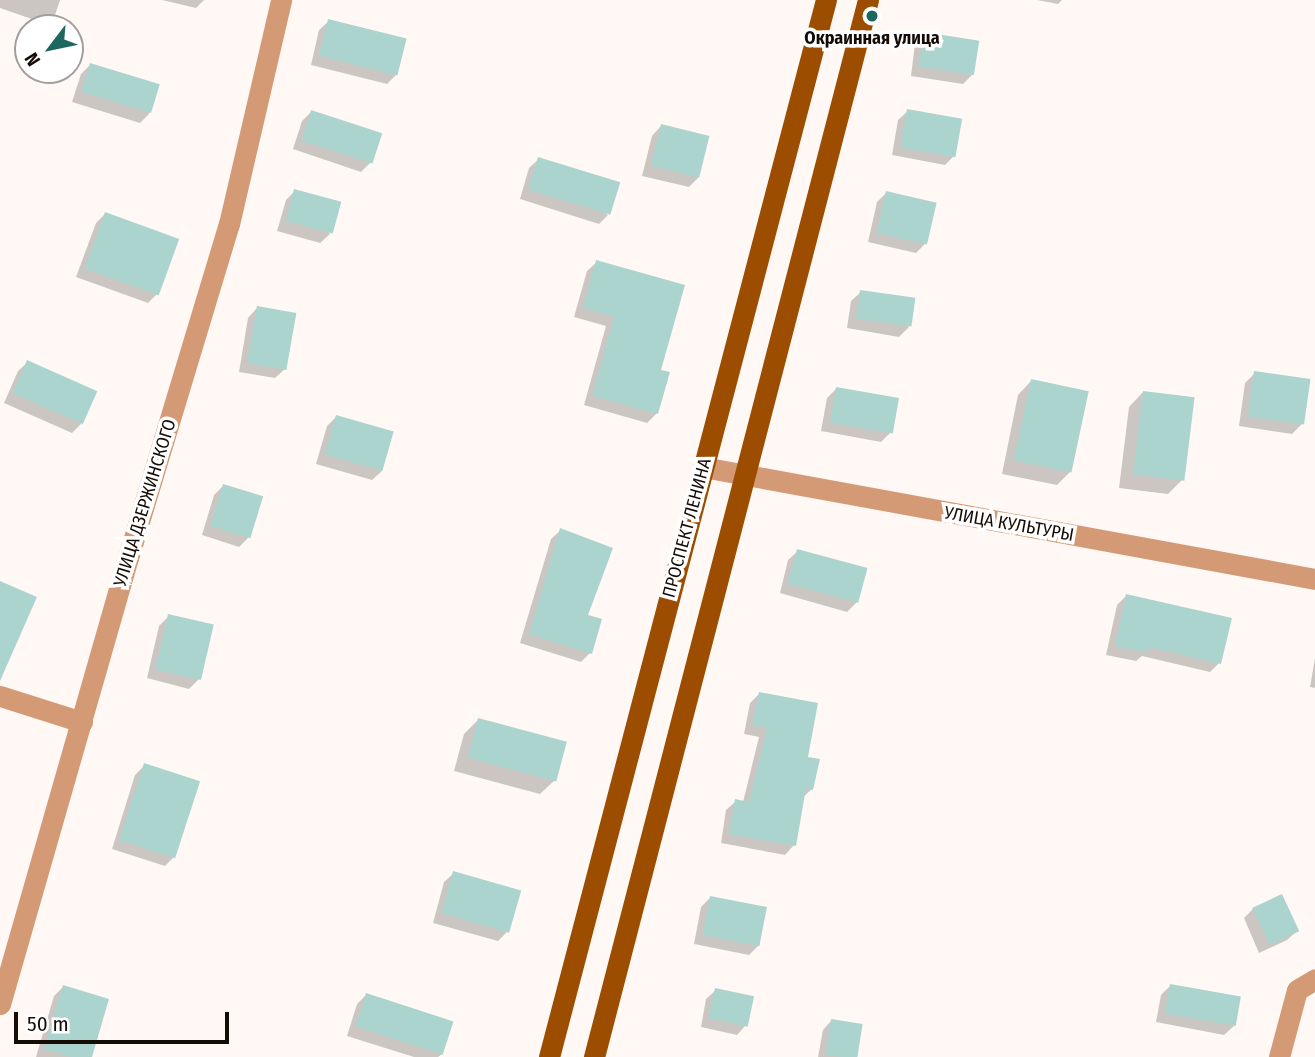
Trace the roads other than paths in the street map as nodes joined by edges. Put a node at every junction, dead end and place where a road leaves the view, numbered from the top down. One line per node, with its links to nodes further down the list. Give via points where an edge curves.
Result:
1 (281, 0): 8 (street, УЛИЦА ДЗЕРЖИНСКОГО, via 229,224)
2 (826, 0): 4 (main road, ПРОСПЕКТ ЛЕНИНА)
3 (868, 0): 5 (main road)
4 (703, 467): 5 (street, УЛИЦА КУЛЬТУРЫ); 11 (main road, ПРОСПЕКТ ЛЕНИНА)
5 (744, 477): 6 (street, УЛИЦА КУЛЬТУРЫ); 12 (main road)
6 (1315, 579)
7 (0, 696): 8 (street)
8 (82, 722): 10 (street, УЛИЦА ДЗЕРЖИНСКОГО)
9 (1315, 979): 13 (street, via 1297,990)
10 (0, 1003)
11 (549, 1057)
12 (594, 1057)
13 (1279, 1057)

